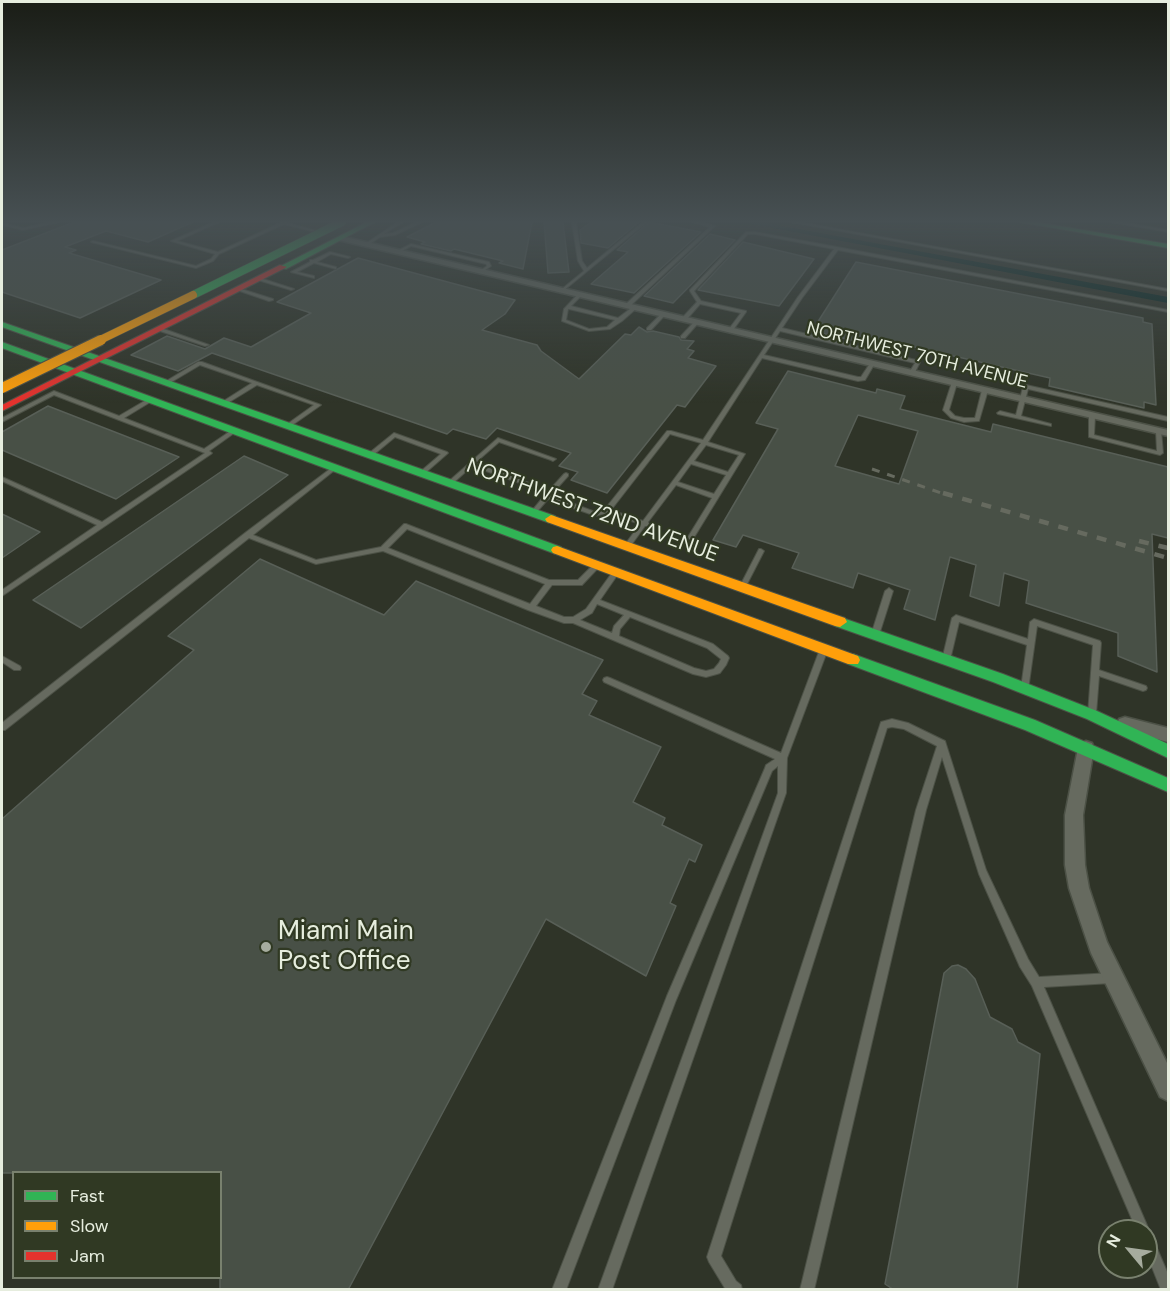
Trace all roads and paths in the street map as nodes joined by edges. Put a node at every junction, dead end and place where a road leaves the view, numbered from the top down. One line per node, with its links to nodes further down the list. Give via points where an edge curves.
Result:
1 (205, 282): 43 (main road)
2 (216, 282): 36 (main road)
3 (218, 282): 47 (main road, bridge)
4 (252, 282): 13 (main road)
5 (270, 282): 14 (lane)
6 (530, 282): 15 (street, NORTHWEST 70TH AVENUE)
7 (572, 282): 15 (lane)
8 (656, 282): 20 (lane)
9 (700, 282): 19 (lane, via 692,291)
10 (810, 282): 31 (lane)
11 (1017, 282): 22 (lane)
12 (1125, 282): 16 (lane)
13 (238, 289): 18 (lane); 28 (main road)
14 (292, 289)
15 (563, 290): 17 (street, NORTHWEST 70TH AVENUE)
16 (1168, 290)
17 (581, 294): 20 (street, NORTHWEST 70TH AVENUE); 21 (lane)
18 (271, 300)
19 (699, 302): 24 (lane); 30 (lane, via 744,312)
20 (632, 306): 23 (street, NORTHWEST 70TH AVENUE); 25 (lane)
21 (568, 307): 25 (lane); 25 (lane, via 564,321 573,326 600,330)
22 (1168, 311)
23 (664, 314): 24 (street, NORTHWEST 70TH AVENUE); 29 (lane)
24 (685, 318): 26 (street, NORTHWEST 70TH AVENUE)
25 (620, 320)
26 (698, 321): 30 (street, NORTHWEST 70TH AVENUE); 32 (lane)
27 (2, 324): 36 (main road, NORTHWEST 72ND AVENUE)
28 (159, 329): 35 (lane); 38 (main road)
29 (649, 329)
30 (731, 329): 33 (street, NORTHWEST 70TH AVENUE)
31 (779, 329): 33 (lane); 42 (lane, via 918,362)
32 (684, 337)
33 (772, 339): 37 (lane); 40 (street, NORTHWEST 70TH AVENUE)
34 (2, 345): 39 (main road, NORTHWEST 72ND AVENUE)
35 (207, 345)
36 (73, 350): 38 (main road, NORTHWEST 72ND AVENUE); 39 (main road)
37 (761, 356): 40 (lane, via 858,379 863,379); 63 (lane)
38 (99, 359): 41 (main road); 44 (main road, NORTHWEST 72ND AVENUE)
39 (48, 362): 41 (main road, NORTHWEST 72ND AVENUE); 47 (main road)
40 (873, 363): 42 (street, NORTHWEST 70TH AVENUE)
41 (74, 371): 49 (main road, NORTHWEST 72ND AVENUE); 52 (main road)
42 (912, 372): 46 (street, NORTHWEST 70TH AVENUE)
43 (2, 377)
44 (166, 383): 45 (lane, via 200,363); 51 (main road, NORTHWEST 72ND AVENUE)
45 (256, 383): 51 (lane); 59 (lane, via 318,405)
46 (954, 383): 48 (street, NORTHWEST 70TH AVENUE); 48 (lane, via 946,410 954,417 977,420)
47 (2, 386)
48 (985, 390): 50 (street, NORTHWEST 70TH AVENUE)
49 (150, 400): 56 (lane); 61 (main road, NORTHWEST 72ND AVENUE)
50 (1022, 400): 54 (street, NORTHWEST 70TH AVENUE); 55 (lane); 58 (lane, via 1026,387)
51 (224, 404): 59 (main road, NORTHWEST 72ND AVENUE)
52 (2, 408)
53 (1000, 413): 55 (lane)
54 (1092, 416): 62 (street, NORTHWEST 70TH AVENUE); 62 (lane, via 1091,436 1160,453)
55 (1018, 417): 60 (lane)
56 (120, 418): 57 (lane, via 54,393); 64 (lane)
57 (2, 420)
58 (1168, 420)
59 (283, 424): 61 (main road, via 260,423); 65 (main road, NORTHWEST 72ND AVENUE)
60 (1050, 425)
61 (234, 431): 64 (lane); 70 (main road, NORTHWEST 72ND AVENUE)
62 (1164, 432)
63 (704, 443): 68 (lane); 72 (lane, via 742,454); 80 (lane, via 669,432)
64 (205, 451): 83 (lane, via 209,453)
65 (370, 455): 67 (main road, NORTHWEST 72ND AVENUE); 71 (lane, via 394,435 445,453)
66 (553, 459): 69 (lane, via 498,440)
67 (387, 461): 70 (main road, via 362,460); 71 (main road, NORTHWEST 72ND AVENUE)
68 (691, 462): 72 (lane); 76 (lane)
69 (471, 464): 75 (lane); 77 (lane)
70 (334, 468): 84 (lane); 89 (main road, NORTHWEST 72ND AVENUE)
71 (422, 473): 75 (main road, NORTHWEST 72ND AVENUE)
72 (729, 474): 79 (lane)
73 (566, 475): 78 (lane)
74 (2, 479): 83 (lane)
75 (450, 483): 81 (main road, NORTHWEST 72ND AVENUE)
76 (675, 483): 79 (lane); 82 (lane)
77 (530, 484)
78 (547, 496): 80 (lane, via 595,514); 81 (lane)
79 (716, 497): 85 (lane)
80 (607, 511): 82 (lane)
81 (532, 513): 86 (main road, NORTHWEST 72ND AVENUE)
82 (646, 524): 86 (lane)
83 (102, 525): 94 (lane)
84 (248, 535): 87 (lane, via 316,562); 111 (lane)
85 (691, 537)
86 (627, 546): 90 (main road); 92 (main road, NORTHWEST 72ND AVENUE)
87 (383, 549): 91 (lane, via 406,526); 96 (lane)
88 (760, 552): 92 (lane)
89 (597, 564): 90 (main road, NORTHWEST 72ND AVENUE); 91 (lane, via 580,583)
90 (613, 570): 95 (lane); 103 (main road, NORTHWEST 72ND AVENUE)
91 (550, 582): 96 (lane)
92 (741, 588): 99 (main road, NORTHWEST 72ND AVENUE)
93 (889, 591): 99 (lane)
94 (2, 593)
95 (596, 601): 97 (lane); 98 (lane)
96 (531, 608): 98 (lane, via 558,619)
97 (628, 615): 100 (lane); 100 (lane, via 711,646 725,658 722,665 706,674)
98 (574, 620): 100 (lane)
99 (875, 635): 102 (main road, NORTHWEST 72ND AVENUE)
100 (615, 637)
101 (1031, 644): 105 (lane, via 956,618); 107 (lane, via 1034,622 1097,643); 109 (lane)
102 (905, 646): 103 (main road); 105 (main road, NORTHWEST 72ND AVENUE)
103 (824, 649): 112 (main road, NORTHWEST 72ND AVENUE, via 1030,725); 116 (lane)
104 (2, 659): 106 (lane)
105 (946, 660): 109 (main road, NORTHWEST 72ND AVENUE)
106 (17, 668)
107 (1095, 672): 110 (lane); 112 (lane)
108 (607, 680): 116 (lane)
109 (1025, 688): 112 (main road, NORTHWEST 72ND AVENUE)
110 (1143, 688)
111 (2, 727)
112 (1089, 732): 113 (street, NORTHWEST 72ND AVENUE); 115 (main road); 117 (main road); 118 (street, via 1074,815 1075,866 1086,914)
113 (1168, 735)
114 (942, 744): 119 (lane, via 982,871); 126 (lane, via 905,726 884,725 714,1257); 127 (lane, via 921,810)
115 (1168, 751)
116 (783, 758): 124 (lane, via 769,768 675,990); 125 (lane, via 782,793)
117 (1168, 785)
118 (1114, 978): 119 (lane); 120 (street)
119 (1036, 982): 121 (lane)
120 (1168, 1089)
121 (1139, 1219)
122 (1158, 1265): 123 (lane)
123 (1168, 1288)
124 (560, 1290)
125 (605, 1290)
126 (736, 1290)
127 (807, 1290)

